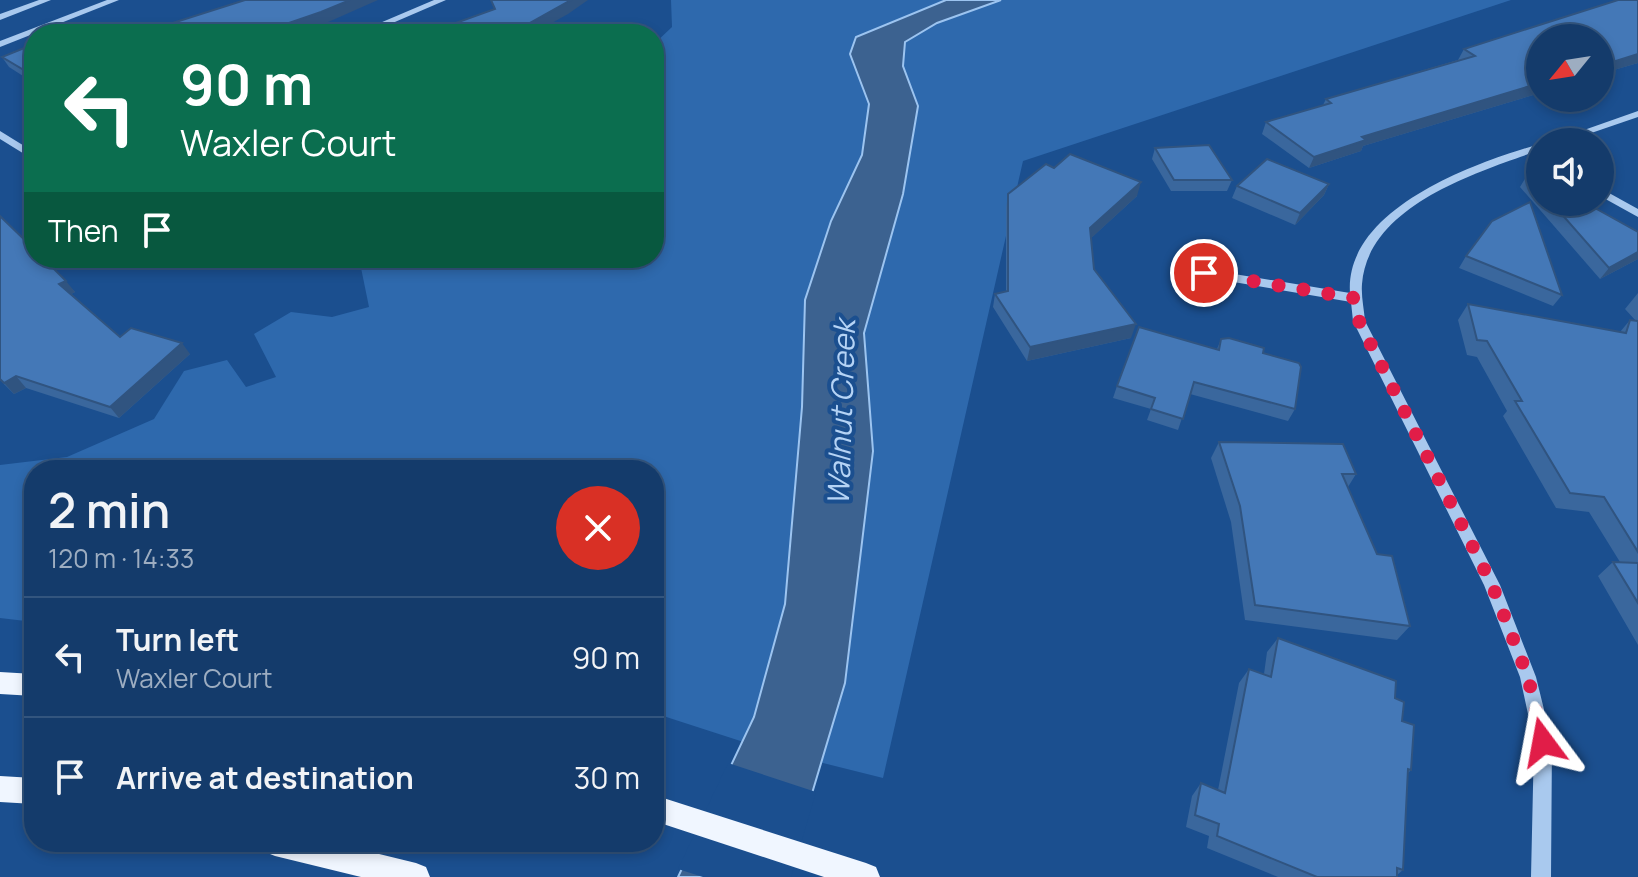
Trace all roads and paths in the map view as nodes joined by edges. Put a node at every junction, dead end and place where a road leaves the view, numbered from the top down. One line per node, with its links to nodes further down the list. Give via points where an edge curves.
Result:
1 (47, 0): 4 (street)
2 (115, 0): 5 (street)
3 (442, 0): 6 (street)
4 (0, 17)
5 (52, 24)
6 (383, 24)
7 (24, 35): 8 (street)
8 (0, 44)
9 (1638, 114): 10 (street)
10 (1596, 128)
11 (0, 134): 12 (street)
12 (24, 150)
13 (1526, 155): 17 (street, via 1441,185 1396,212 1368,240)
14 (1614, 199): 15 (street)
15 (1638, 214)
16 (1204, 273): 17 (street)
17 (1354, 298): 26 (street, via 1366,335 1492,585 1528,677 1543,742)
18 (0, 683): 19 (main road)
19 (24, 684)
20 (0, 789): 21 (main road)
21 (24, 790)
22 (664, 811): 25 (main road)
23 (315, 852): 24 (main road)
24 (416, 877)
25 (866, 877)
26 (1541, 877)

